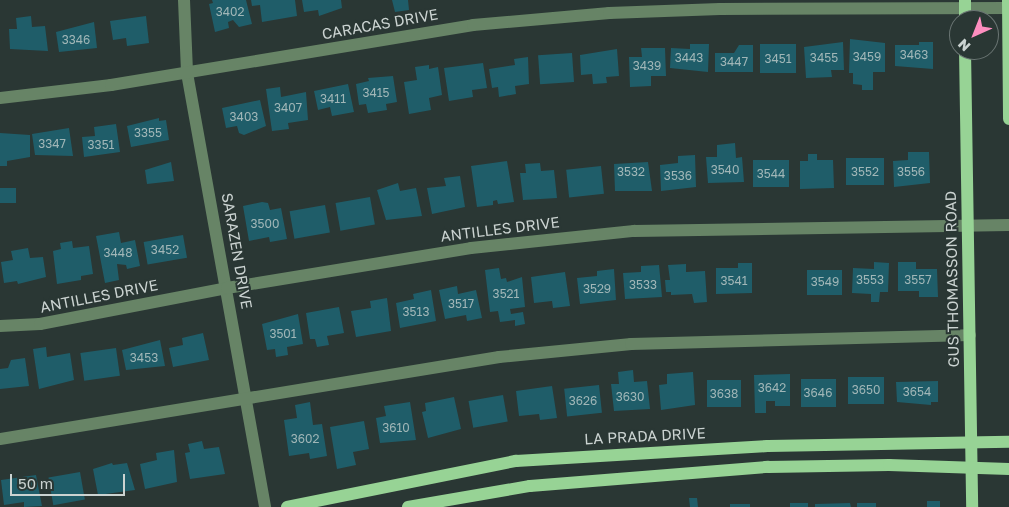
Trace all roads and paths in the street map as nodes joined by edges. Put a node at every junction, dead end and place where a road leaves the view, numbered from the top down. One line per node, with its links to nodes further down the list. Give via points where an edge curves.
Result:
1 (184, 0): 5 (street, SARAZEN DRIVE)
2 (1008, 4): 3 (street, CARACAS DRIVE); 7 (main road)
3 (965, 9): 5 (street, CARACAS DRIVE, via 720,9 599,14 473,25)
4 (965, 60): 9 (main road, GUS THOMASSON ROAD)
5 (187, 73): 6 (street, CARACAS DRIVE); 10 (street, SARAZEN DRIVE)
6 (0, 98)
7 (1009, 119)
8 (1009, 225): 9 (street, ANTILLES DRIVE)
9 (967, 226): 10 (street, ANTILLES DRIVE, via 634,231 471,248); 12 (main road, GUS THOMASSON ROAD)
10 (227, 288): 11 (street, ANTILLES DRIVE, via 40,324); 13 (street, SARAZEN DRIVE)
11 (0, 326)
12 (970, 335): 13 (street, via 631,344 498,356); 15 (main road, GUS THOMASSON ROAD)
13 (247, 400): 14 (street); 21 (street, SARAZEN DRIVE)
14 (0, 439)
15 (970, 442): 16 (main road, LA PRADA DRIVE); 17 (main road, LA PRADA DRIVE); 20 (main road, GUS THOMASSON ROAD)
16 (1009, 442)
17 (748, 447): 19 (main road); 22 (main road, LA PRADA DRIVE, via 516,461)
18 (1009, 468): 20 (main road)
19 (750, 469): 20 (main road, via 888,465); 23 (main road, via 530,486)
20 (970, 469): 24 (main road, GUS THOMASSON ROAD)
21 (265, 507)
22 (287, 507)
23 (408, 507)
24 (972, 507)

